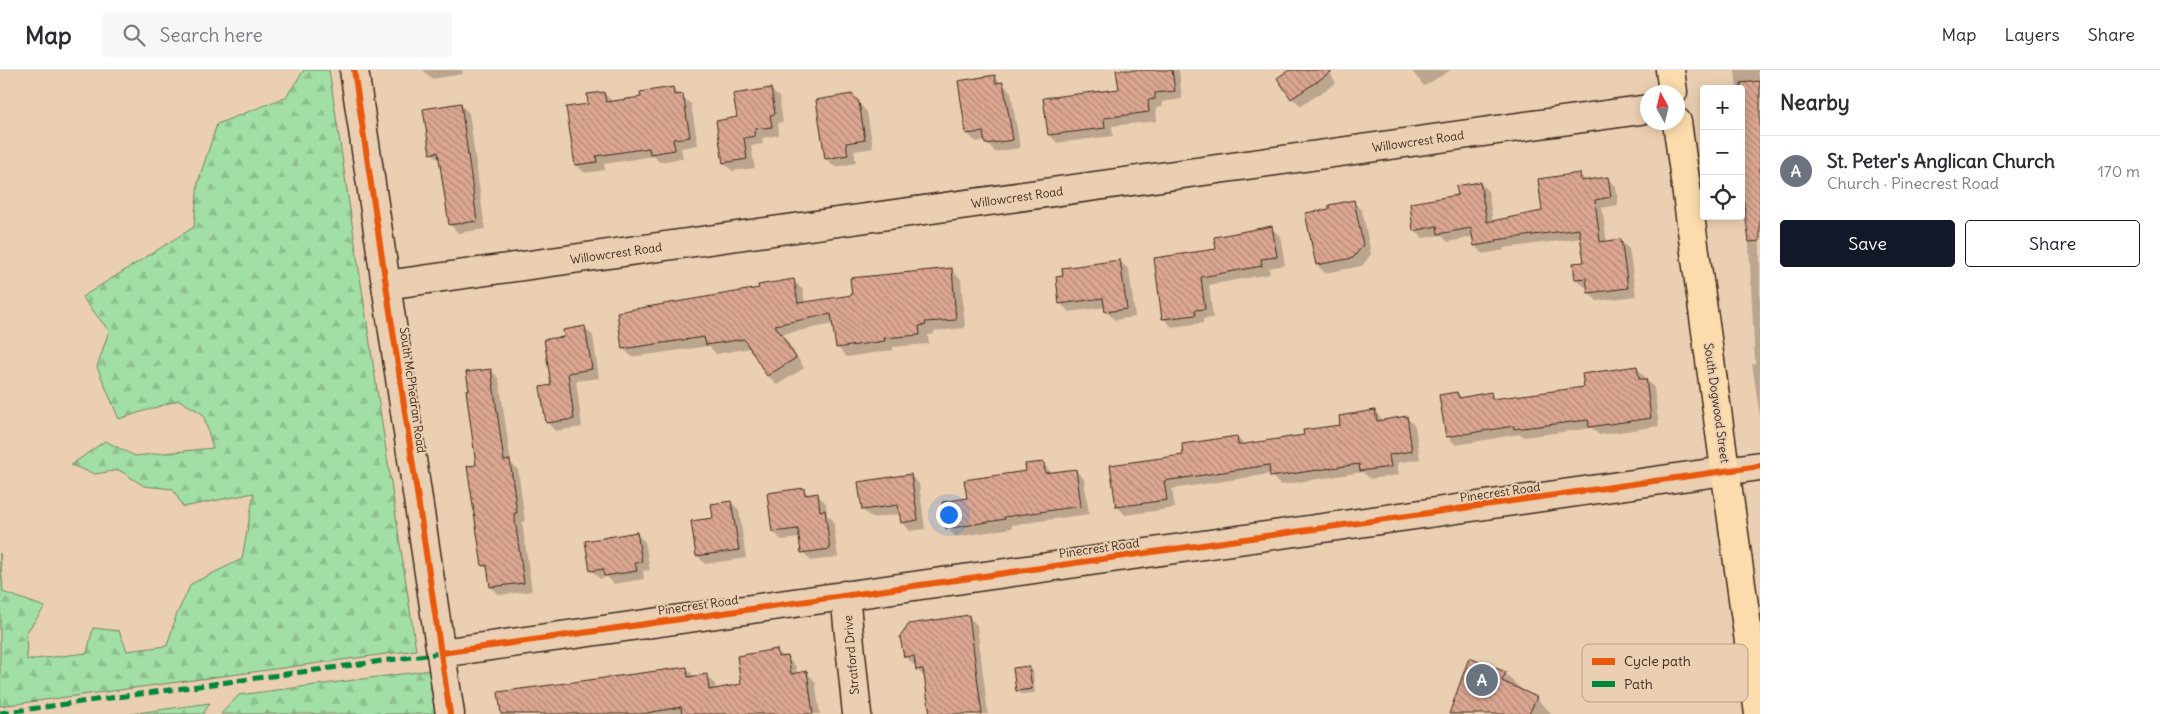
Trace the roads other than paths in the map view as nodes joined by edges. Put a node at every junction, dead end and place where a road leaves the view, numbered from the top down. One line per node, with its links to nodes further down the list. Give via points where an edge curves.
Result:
1 (354, 70): 6 (street, South McPhedran Road)
2 (1670, 70): 3 (main road)
3 (1672, 85)
4 (1640, 110): 6 (street, Willowcrest Road)
5 (1678, 130): 8 (main road, South Dogwood Street)
6 (386, 285): 10 (street, South McPhedran Road)
7 (1760, 466): 8 (street, Pinecrest Road)
8 (1726, 471): 9 (street, Pinecrest Road); 13 (main road, South Dogwood Street)
9 (845, 595): 10 (street, Pinecrest Road); 12 (street, Stratford Drive)
10 (441, 653): 11 (street, South McPhedran Road)
11 (450, 714)
12 (857, 714)
13 (1759, 714)

